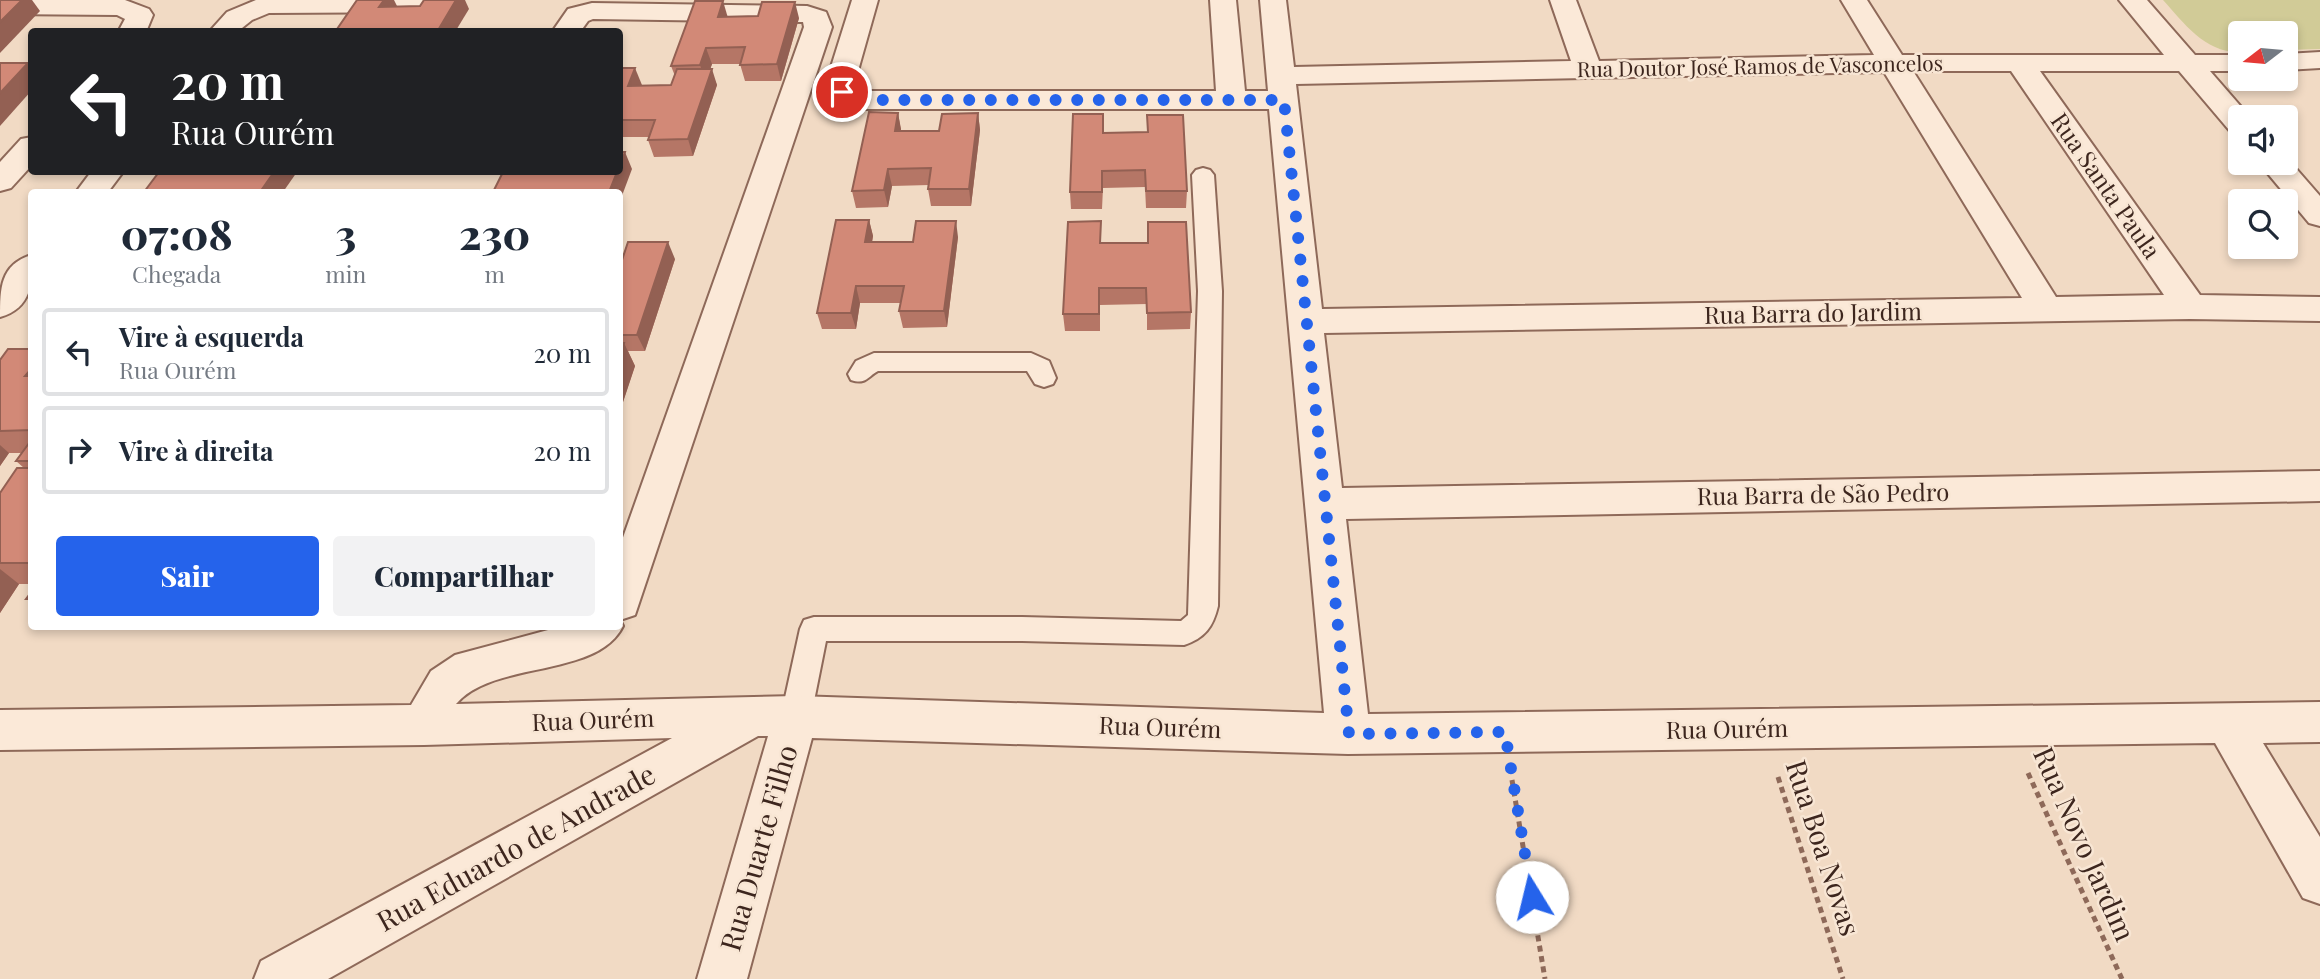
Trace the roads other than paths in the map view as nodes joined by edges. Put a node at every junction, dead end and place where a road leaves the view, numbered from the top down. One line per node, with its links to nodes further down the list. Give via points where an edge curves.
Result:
1 (865, 0): 20 (street, Rua Doutor José Ramos de Vasconcelos, via 839,86 849,98)
2 (1223, 0): 20 (street)
3 (1273, 0): 19 (street)
4 (1563, 0): 18 (street)
5 (1854, 0): 14 (street)
6 (2132, 0): 17 (street)
7 (443, 4): 10 (street, via 268,5 242,13)
8 (0, 6): 9 (street, via 121,7 139,15)
9 (135, 28)
10 (225, 28)
11 (568, 28): 41 (street, via 578,15 592,11 807,14 816,18 818,27)
12 (2320, 60): 13 (street)
13 (2298, 61)
14 (1896, 63): 16 (street, Rua Doutor José Ramos de Vasconcelos); 18 (street, Rua Doutor José Ramos de Vasconcelos); 35 (street)
15 (2228, 63): 17 (street, Rua Doutor José Ramos de Vasconcelos)
16 (2020, 64): 17 (street, Rua Doutor José Ramos de Vasconcelos); 33 (street, Rua Santa Paula)
17 (2189, 65): 21 (street)
18 (1588, 70): 19 (street, Rua Doutor José Ramos de Vasconcelos)
19 (1282, 88): 20 (street, Rua Doutor José Ramos de Vasconcelos); 36 (street)
20 (1231, 101)
21 (2228, 110)
22 (28, 150): 28 (street)
23 (2298, 170): 24 (street)
24 (2320, 173)
25 (105, 175): 29 (street)
26 (1203, 175): 43 (lane, via 1210,291 1204,606 1195,629 1184,633 814,629)
27 (2284, 175): 30 (street)
28 (0, 181)
29 (94, 189)
30 (2320, 216)
31 (28, 271): 32 (street)
32 (0, 305)
33 (2190, 307): 34 (street, Rua Barra do Jardim); 35 (street, Rua Barra do Jardim)
34 (2320, 309)
35 (2047, 311): 36 (street, Rua Barra do Jardim)
36 (1306, 321): 40 (street)
37 (860, 374): 38 (lane, via 874,362 1031,362 1040,367)
38 (1044, 378)
39 (2320, 486): 40 (street, Rua Barra de São Pedro)
40 (1325, 504): 48 (street)
41 (623, 594)
42 (598, 630): 46 (street, via 456,675 437,693)
43 (775, 716): 46 (street, Rua Ourém); 48 (street, Rua Ourém); 50 (street, Rua Eduardo de Andrade); 51 (street, Rua Duarte Filho)
44 (2320, 722): 45 (street, Rua Ourém)
45 (2228, 724): 48 (street, Rua Ourém); 49 (street)
46 (424, 725): 47 (street, Rua Ourém)
47 (0, 730)
48 (1349, 734)
49 (2320, 881)
50 (279, 979)
51 (722, 979)

